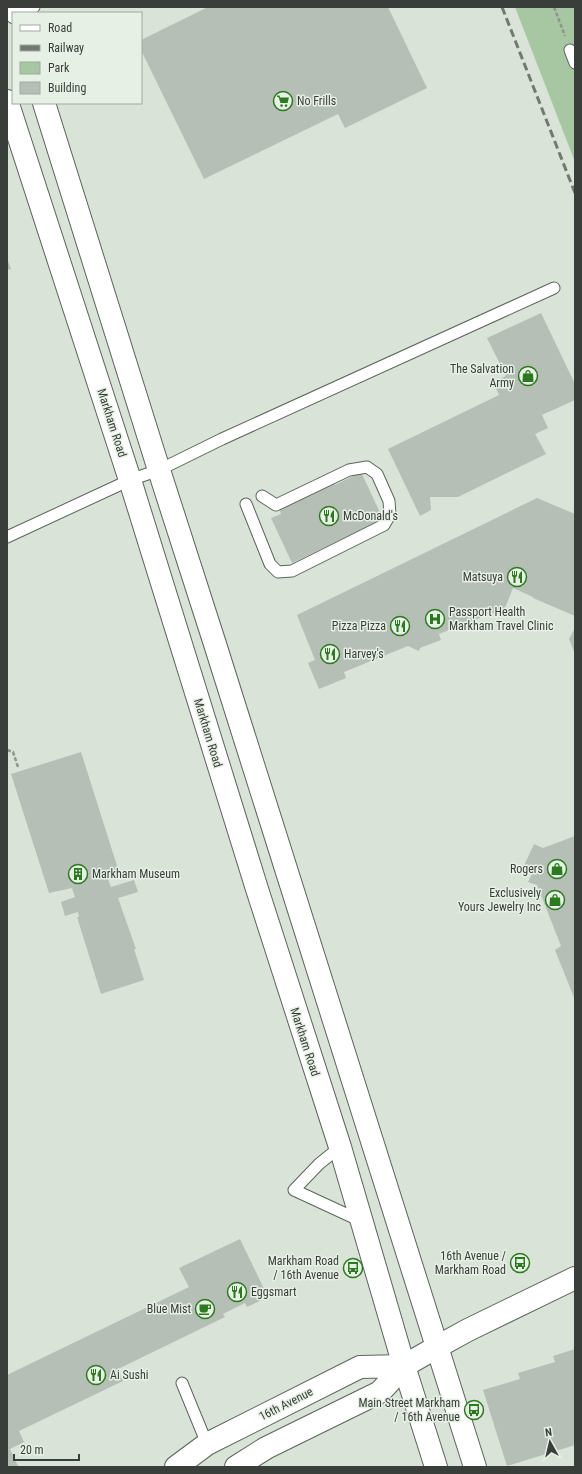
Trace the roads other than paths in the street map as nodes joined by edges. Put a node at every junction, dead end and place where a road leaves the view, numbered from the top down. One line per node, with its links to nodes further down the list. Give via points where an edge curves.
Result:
1 (34, 7): 2 (lane)
2 (22, 12)
3 (570, 50): 4 (lane)
4 (575, 63)
5 (7, 101): 9 (main road, Markham Road)
6 (44, 104): 8 (main road)
7 (554, 288): 8 (lane)
8 (159, 470): 9 (lane); 16 (main road)
9 (130, 480): 12 (lane); 13 (main road, Markham Road)
10 (262, 496): 11 (lane, via 276,505 349,470 367,467 377,474 389,501 390,516 384,525 292,571 278,572 270,564)
11 (246, 504)
12 (7, 537)
13 (340, 1147): 14 (main road, Markham Road); 14 (lane, via 294,1190)
14 (362, 1221): 17 (main road, Markham Road)
15 (575, 1278): 16 (main road, 16th Avenue)
16 (437, 1347): 17 (main road, 16th Avenue); 23 (main road)
17 (404, 1366): 19 (main road, 16th Avenue, via 360,1367); 21 (main road, 16th Avenue, via 380,1392 266,1448); 22 (main road, Markham Road)
18 (182, 1383): 19 (lane)
19 (207, 1444): 20 (main road, 16th Avenue)
20 (176, 1467)
21 (236, 1467)
22 (436, 1467)
23 (475, 1467)

